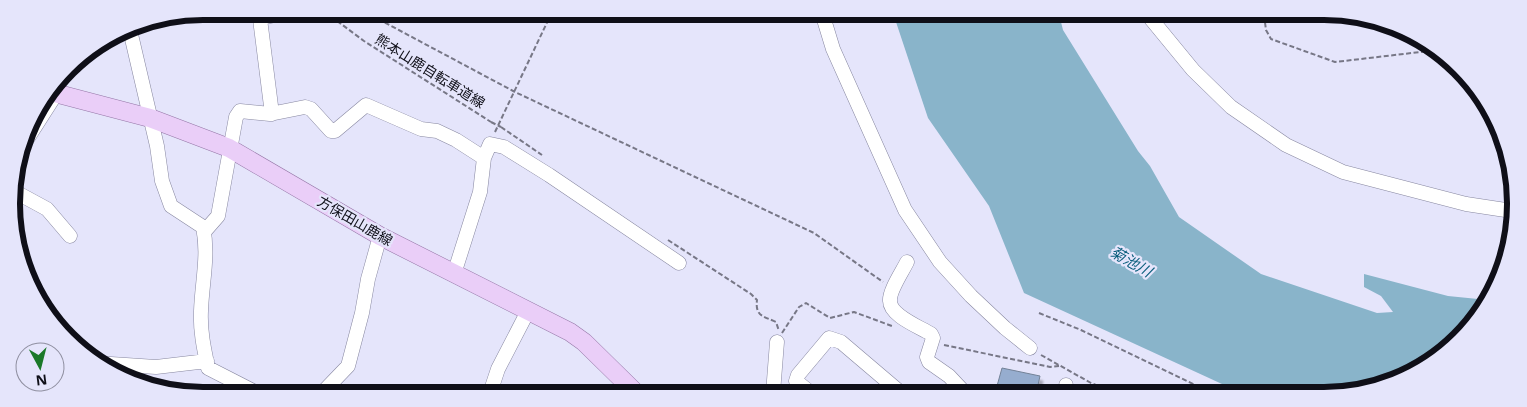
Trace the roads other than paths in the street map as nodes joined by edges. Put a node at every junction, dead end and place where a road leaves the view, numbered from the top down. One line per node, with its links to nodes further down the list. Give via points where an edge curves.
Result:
1 (261, 20): 6 (street)
2 (824, 20): 20 (street, via 832,49 905,210 940,262 971,296)
3 (1152, 20): 11 (street, via 1193,70 1231,107 1286,145 1343,172 1466,204)
4 (132, 34): 7 (street)
5 (57, 94): 7 (main road, 方保田山鹿線)
6 (272, 114): 8 (street, via 240,111); 9 (street, via 305,107 335,131 366,105 421,129 437,131)
7 (150, 118): 8 (main road, 方保田山鹿線); 12 (street, via 162,181 171,206 203,226)
8 (229, 148): 12 (street, via 218,216); 14 (main road, 方保田山鹿線)
9 (484, 158): 16 (street, via 490,144 504,147); 17 (street, via 480,192)
10 (20, 194): 13 (street, via 47,209)
11 (1507, 210)
12 (204, 232): 21 (street, via 201,312 202,345)
13 (70, 236)
14 (380, 236): 17 (main road, 方保田山鹿線); 24 (street, via 348,366)
15 (907, 262): 30 (street, via 893,290 892,308 931,334 929,362)
16 (680, 263)
17 (454, 274): 18 (main road, 方保田山鹿線)
18 (528, 310): 25 (street); 26 (main road, 方保田山鹿線, via 584,342)
19 (777, 342): 27 (street)
20 (1030, 348)
21 (207, 361): 22 (street, via 156,367); 23 (street, via 208,368)
22 (116, 364)
23 (245, 387)
24 (328, 387)
25 (492, 387)
26 (630, 387)
27 (773, 387)
28 (804, 387): 29 (street, via 796,381 798,375 829,338 841,342)
29 (894, 387)
30 (959, 387)

